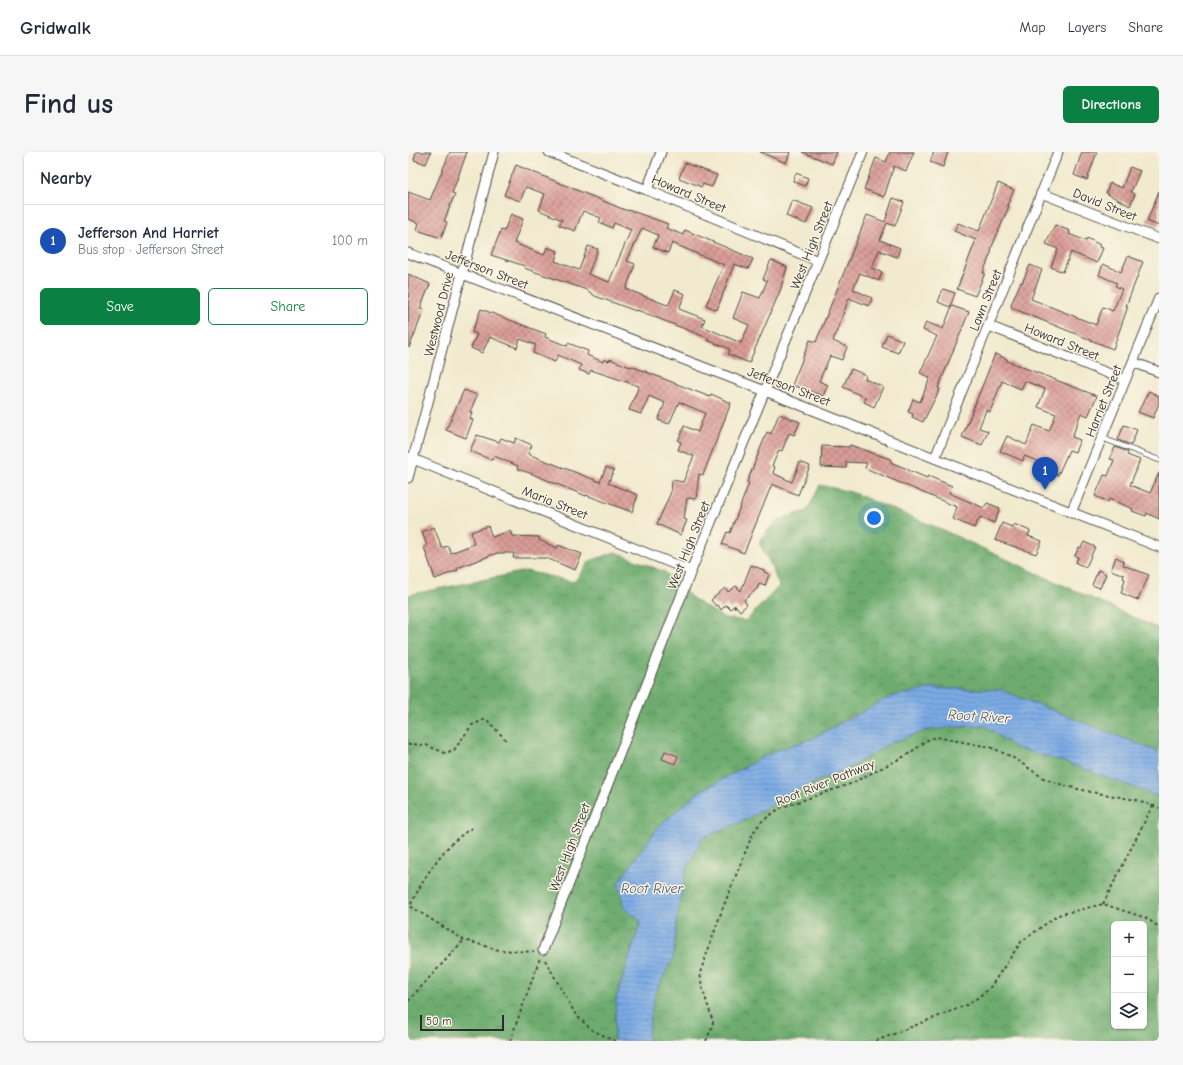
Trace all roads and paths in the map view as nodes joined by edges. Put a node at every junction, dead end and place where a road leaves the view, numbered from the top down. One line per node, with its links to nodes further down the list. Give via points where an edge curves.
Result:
1 (494, 152): 11 (street, Westwood Drive)
2 (549, 152): 6 (street, Howard Street)
3 (661, 152): 6 (street)
4 (863, 152): 10 (street, West High Street)
5 (1058, 152): 7 (street, Lawn Street)
6 (647, 190): 10 (street, Howard Street)
7 (1041, 192): 8 (street, David Street); 13 (street, Lawn Street)
8 (1159, 239)
9 (408, 252): 11 (street, Jefferson Street)
10 (818, 261): 17 (street, West High Street)
11 (462, 273): 17 (street, Jefferson Street); 19 (street, Westwood Drive)
12 (1159, 298): 14 (street, Harriet Street)
13 (989, 326): 16 (street, Howard Street); 20 (street, Lawn Street)
14 (1132, 362): 15 (street); 16 (street, Harriet Street)
15 (1159, 372)
16 (1125, 380): 18 (street, Harriet Street)
17 (765, 391): 20 (street, Jefferson Street); 25 (street, West High Street)
18 (1102, 438): 21 (lane); 23 (street, Harriet Street)
19 (411, 458): 22 (street, Westwood Drive); 25 (street, Maria Street)
20 (935, 458): 23 (street, Jefferson Street)
21 (1159, 460)
22 (408, 478)
23 (1071, 513): 24 (street, Jefferson Street)
24 (1159, 547)
25 (692, 571): 35 (street, West High Street)
26 (507, 741): 27 (path, via 486,719 472,725 454,750 445,753 426,745)
27 (408, 744)
28 (1153, 805): 29 (path, Root River Pathway); 31 (path); 39 (path, Root River Pathway, via 1066,786 1040,776 1005,753 990,747 936,738 929,739 907,754 850,784 780,808 761,822 753,833 700,973 713,1022)
29 (1159, 808)
30 (472, 828): 32 (path, via 460,836 437,861)
31 (1103, 904): 33 (path, via 1146,918); 40 (path, via 1058,915 1021,942 989,989 969,1004)
32 (409, 905): 34 (path)
33 (1159, 927)
34 (464, 940): 35 (path, via 499,950 530,953); 36 (path)
35 (543, 950): 37 (path); 38 (path, via 546,961 576,1015 592,1030)
36 (408, 1001)
37 (510, 1041)
38 (614, 1041)
39 (706, 1041)
40 (876, 1041)

